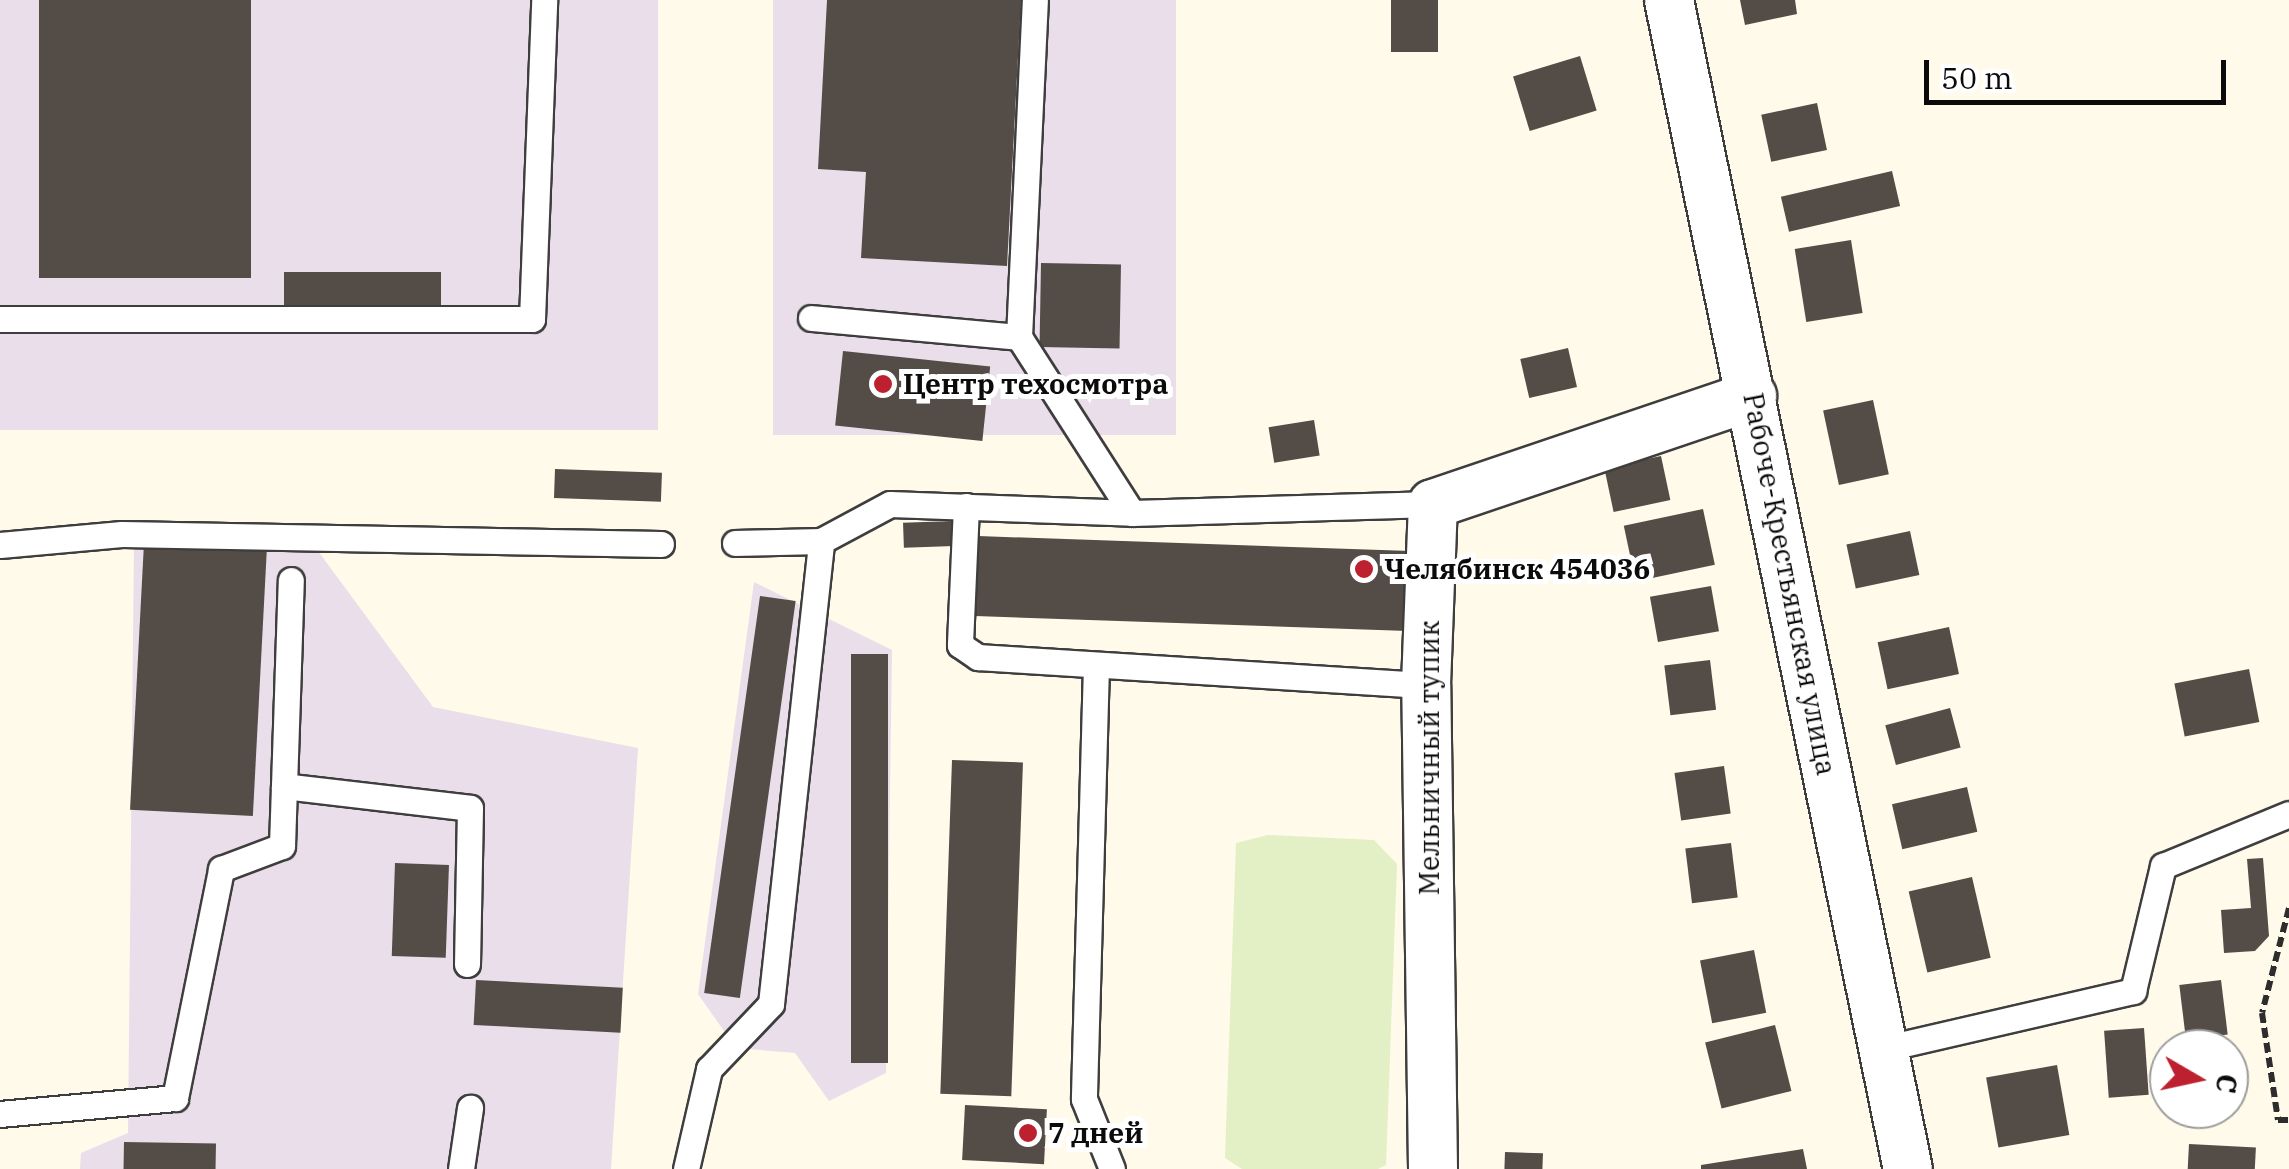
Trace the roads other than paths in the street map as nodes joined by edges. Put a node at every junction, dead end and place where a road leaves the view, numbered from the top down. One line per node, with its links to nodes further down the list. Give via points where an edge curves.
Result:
1 (544, 0): 5 (lane, via 532,319)
2 (1036, 0): 6 (lane)
3 (1669, 0): 7 (street, Рабоче-Крестьянская улица)
4 (811, 318): 6 (lane)
5 (0, 320)
6 (1018, 337): 10 (lane)
7 (1752, 396): 8 (street); 21 (street, Рабоче-Крестьянская улица)
8 (1433, 504): 10 (lane); 17 (street, Мельничный тупик)
9 (966, 506): 10 (lane); 11 (lane, via 890,504); 16 (lane, via 960,646 978,657)
10 (1132, 512)
11 (822, 542): 13 (lane); 25 (lane, via 771,1004 710,1068)
12 (660, 544): 14 (lane, via 122,534)
13 (736, 544)
14 (0, 545)
15 (292, 580): 18 (lane)
16 (1096, 665): 17 (lane); 26 (lane, via 1084,1099)
17 (1426, 686): 27 (street, Мельничный тупик)
18 (284, 786): 20 (lane, via 470,808); 23 (lane, via 282,846 221,869 175,1098)
19 (2289, 814): 21 (lane, via 2163,866 2133,992)
20 (467, 964)
21 (1882, 1049): 28 (street, Рабоче-Крестьянская улица)
22 (470, 1108): 24 (lane)
23 (0, 1114)
24 (460, 1169)
25 (686, 1169)
26 (1112, 1169)
27 (1434, 1169)
28 (1908, 1169)

